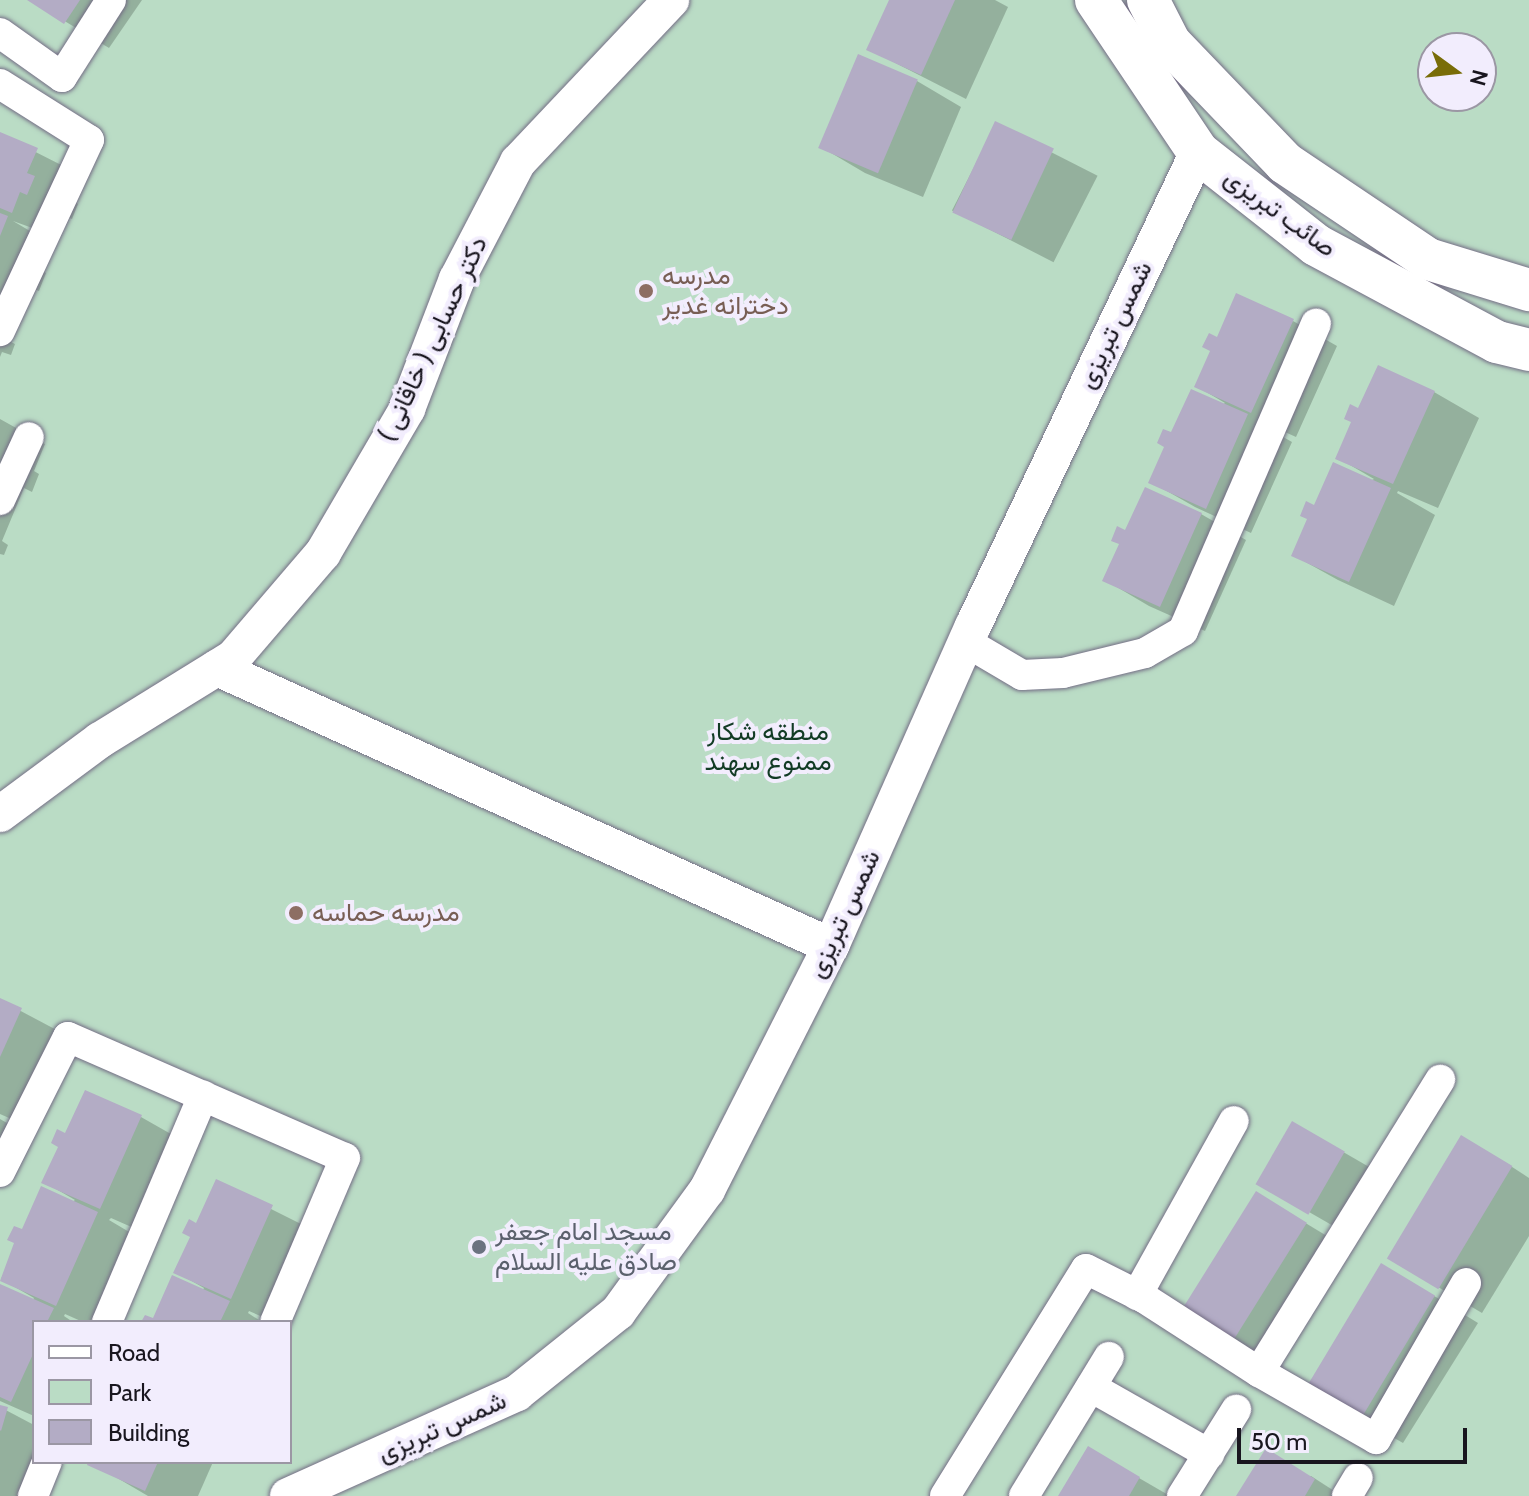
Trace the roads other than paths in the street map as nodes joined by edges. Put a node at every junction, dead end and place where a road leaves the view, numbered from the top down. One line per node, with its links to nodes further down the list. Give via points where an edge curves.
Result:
1 (111, 0): 5 (street, via 62,77)
2 (671, 0): 16 (street, دکتر حسابی ( خاقانی ), via 518,162 457,279 407,409 323,553 233,658)
3 (1096, 0): 7 (main road, صائب تبریزی)
4 (1148, 0): 8 (main road, صائب تبریزی, via 1170,43 1285,163 1428,259)
5 (0, 33)
6 (0, 84): 10 (street, via 89,140)
7 (1198, 152): 11 (main road, صائب تبریزی, via 1316,245); 15 (street, شمس تبریزی)
8 (1529, 290)
9 (1316, 323): 15 (street, via 1183,631 1145,653 1063,673 1022,675)
10 (0, 331)
11 (1513, 346): 12 (main road, صائب تبریزی)
12 (1529, 369)
13 (29, 437): 14 (street)
14 (0, 500)
15 (966, 642): 18 (street, شمس تبریزی)
16 (217, 668): 17 (street, دکتر حسابی ( خاقانی ), via 100,740); 18 (street)
17 (0, 814)
18 (831, 946): 34 (street, شمس تبریزی, via 707,1190 618,1312 517,1393)
19 (1440, 1080): 28 (street)
20 (203, 1096): 22 (street, via 68,1037); 25 (street); 26 (street, via 345,1158)
21 (1234, 1121): 24 (street)
22 (0, 1172)
23 (1466, 1283): 28 (street, via 1376,1439)
24 (1137, 1295): 28 (street); 35 (street, via 1086,1269)
25 (108, 1320)
26 (276, 1320)
27 (1109, 1357): 29 (street)
28 (1259, 1372)
29 (1091, 1387): 31 (street); 36 (street)
30 (1236, 1410): 31 (street)
31 (1209, 1454): 37 (street)
32 (46, 1464): 33 (street)
33 (33, 1496)
34 (288, 1496)
35 (945, 1496)
36 (1024, 1496)
37 (1182, 1496)

